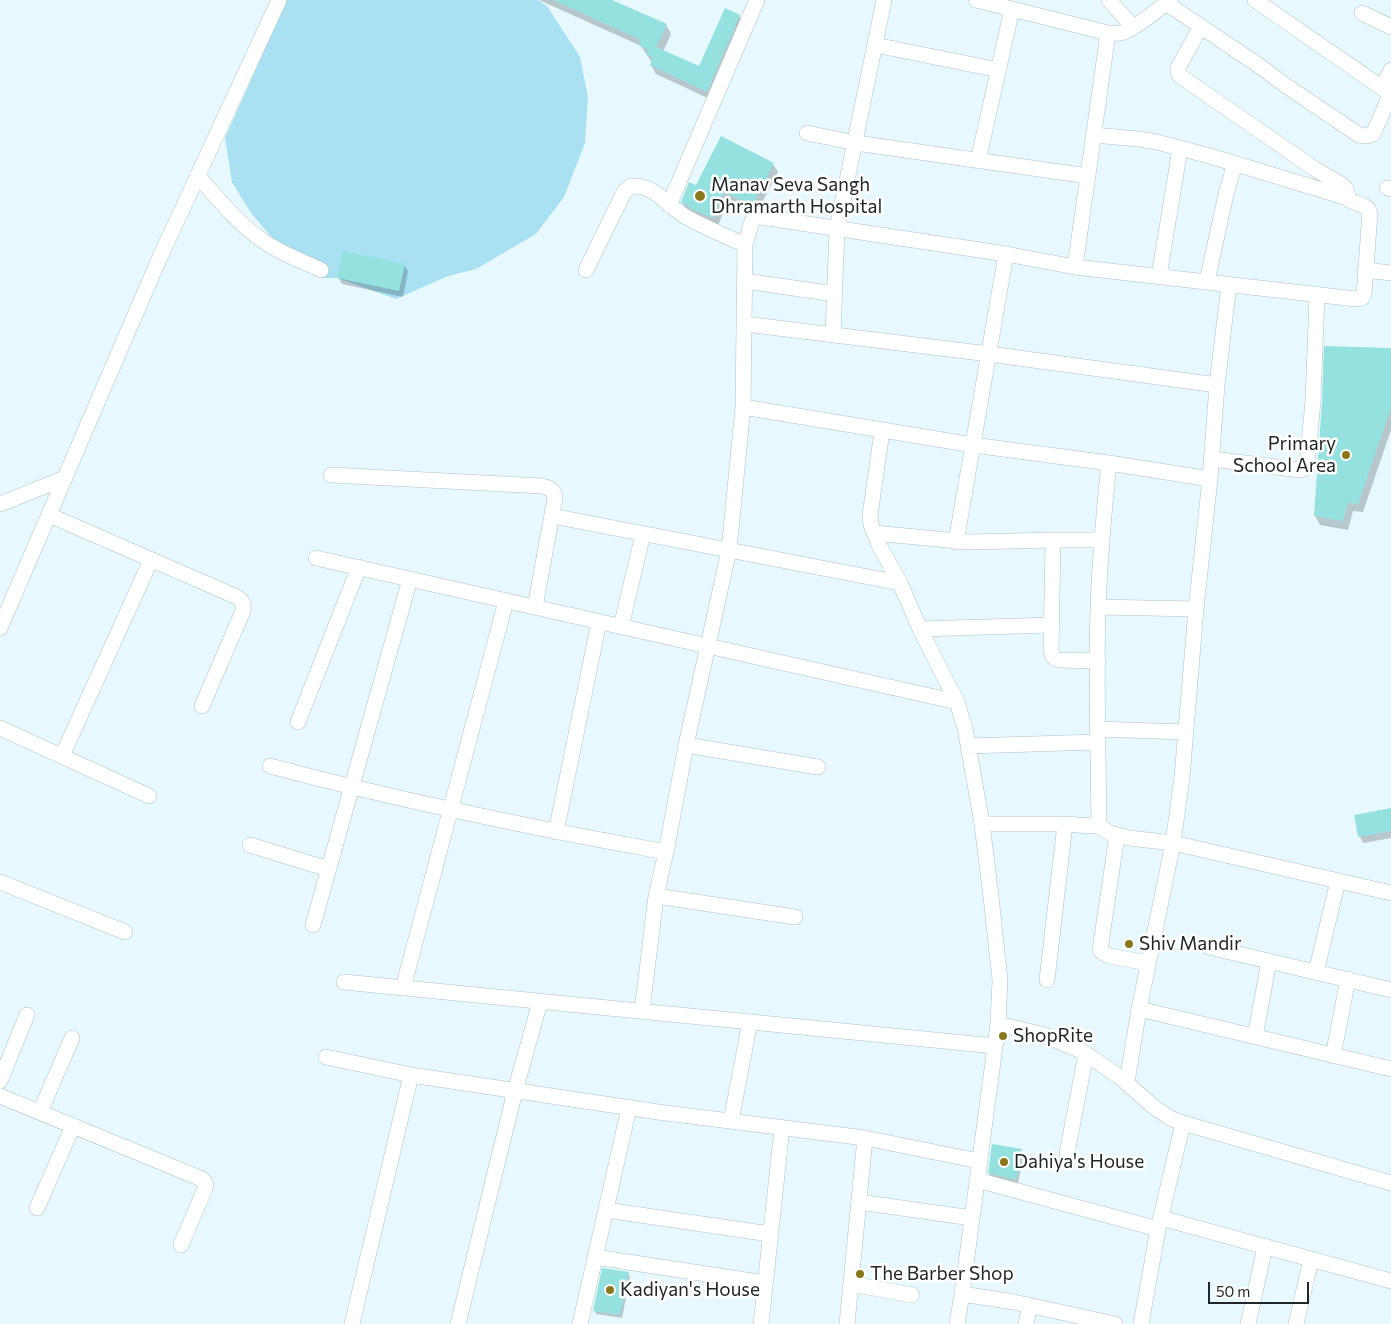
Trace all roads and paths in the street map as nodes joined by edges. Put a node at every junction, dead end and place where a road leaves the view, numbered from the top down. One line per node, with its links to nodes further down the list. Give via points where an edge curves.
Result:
1 (279, 0): 24 (street)
2 (757, 0): 27 (street)
3 (884, 0): 14 (street)
4 (976, 0): 8 (street)
5 (1109, 0): 11 (street)
6 (1255, 0): 17 (street)
7 (1168, 1): 10 (street); 11 (street)
8 (1012, 9): 13 (street); 15 (street)
9 (1362, 13): 12 (street)
10 (1201, 26): 17 (street, via 1359,135 1368,136 1376,130 1389,97); 26 (street, via 1178,68 1180,76 1342,185)
11 (1133, 27): 13 (street, via 1123,33)
12 (1391, 27)
13 (1108, 33): 19 (street)
14 (875, 45): 15 (street); 20 (street)
15 (998, 70): 22 (street)
16 (1391, 70): 17 (street)
17 (1382, 88)
18 (806, 132): 20 (street)
19 (1093, 134): 21 (street, via 1148,140); 25 (street)
20 (856, 143): 22 (street); 28 (street)
21 (1180, 149): 23 (street); 36 (street)
22 (978, 160): 25 (street)
23 (1235, 164): 26 (street); 38 (street)
24 (198, 176): 32 (street, via 248,230 284,253); 52 (street)
25 (1088, 176): 31 (street)
26 (1348, 198): 34 (street, via 1369,209)
27 (669, 205): 29 (street, via 687,218); 33 (street, via 658,194 642,186 627,188)
28 (838, 229): 29 (street, via 757,216 752,221); 30 (street); 40 (street)
29 (745, 245): 37 (street)
30 (1006, 254): 31 (street); 44 (street)
31 (1075, 267): 36 (street)
32 (321, 270)
33 (586, 270)
34 (1366, 270): 35 (street); 41 (street, via 1362,298)
35 (1391, 273)
36 (1159, 276): 38 (street)
37 (745, 282): 40 (street); 42 (street)
38 (1207, 282): 39 (street)
39 (1229, 284): 41 (street); 45 (street)
40 (834, 294): 43 (street)
41 (1317, 295): 49 (street, via 1314,401 1307,465 1301,470)
42 (745, 324): 43 (street); 46 (street)
43 (833, 335): 44 (street)
44 (989, 354): 45 (street); 48 (street)
45 (1218, 385): 49 (street)
46 (744, 407): 47 (street); 62 (street)
47 (882, 431): 48 (street); 57 (street, via 870,514)
48 (973, 445): 50 (street); 61 (street)
49 (1212, 459): 53 (street)
50 (1109, 463): 53 (street); 60 (street)
51 (331, 475): 56 (street, via 542,486 549,488 556,498)
52 (65, 478): 54 (street); 55 (street)
53 (1210, 479): 71 (street)
54 (0, 504)
55 (49, 516): 64 (street); 75 (street)
56 (552, 516): 58 (street); 69 (street)
57 (874, 533): 61 (street); 67 (street)
58 (643, 534): 62 (street); 74 (street)
59 (1053, 540): 60 (street); 61 (street); 73 (street)
60 (1102, 540): 70 (street)
61 (956, 542)
62 (729, 550): 67 (street); 77 (street)
63 (316, 558): 65 (street)
64 (151, 560): 80 (street, via 237,597 244,606); 87 (street)
65 (359, 567): 66 (street); 81 (street)
66 (410, 579): 68 (street); 90 (street)
67 (900, 583): 76 (street)
68 (506, 600): 69 (street); 92 (street)
69 (535, 607): 72 (street)
70 (1098, 607): 71 (street); 78 (street)
71 (1196, 609): 83 (street)
72 (599, 622): 74 (street); 96 (street)
73 (1051, 625): 76 (street); 78 (street, via 1054,658)
74 (621, 626): 77 (street)
75 (0, 628)
76 (920, 629): 79 (street)
77 (707, 646): 79 (street); 85 (street)
78 (1098, 662): 84 (street)
79 (957, 702): 86 (street)
80 (202, 706)
81 (298, 722)
82 (0, 728): 87 (street)
83 (1185, 732): 84 (street); 98 (street)
84 (1097, 735): 86 (street); 95 (street)
85 (686, 745): 89 (street); 100 (street)
86 (969, 746): 93 (street)
87 (62, 756): 91 (street)
88 (270, 766): 90 (street)
89 (818, 767)
90 (351, 787): 92 (street); 101 (street)
91 (149, 796)
92 (450, 809): 96 (street); 116 (street)
93 (982, 824): 94 (street); 123 (street, via 1000,980)
94 (1065, 824): 95 (street); 114 (street)
95 (1097, 825): 97 (street)
96 (556, 832): 100 (street)
97 (1117, 835): 98 (street); 111 (street, via 1100,950 1109,956)
98 (1173, 843): 102 (street); 111 (street)
99 (250, 845): 101 (street)
100 (666, 852): 105 (street)
101 (328, 869): 107 (street)
102 (1338, 881): 104 (street); 112 (street)
103 (0, 882): 108 (street)
104 (1391, 894)
105 (656, 896): 106 (street); 120 (street)
106 (795, 916)
107 (313, 925)
108 (125, 932)
109 (1209, 946): 110 (street)
110 (1269, 961): 112 (street); 124 (street)
111 (1148, 963): 119 (street)
112 (1316, 972): 113 (street)
113 (1348, 979): 117 (street); 128 (street)
114 (1047, 980)
115 (344, 982): 116 (street)
116 (403, 988): 118 (street)
117 (1391, 990)
118 (540, 1002): 120 (street); 134 (street)
119 (1139, 1010): 124 (street); 133 (street)
120 (642, 1012): 122 (street)
121 (27, 1015): 132 (street)
122 (750, 1022): 126 (street); 138 (street)
123 (998, 1024): 126 (street); 127 (street, via 1042,1034)
124 (1255, 1037): 128 (street)
125 (72, 1038): 137 (street)
126 (995, 1046): 144 (street)
127 (1086, 1054): 133 (street); 143 (street)
128 (1333, 1056): 130 (street)
129 (326, 1057): 131 (street)
130 (1391, 1069)
131 (411, 1075): 134 (street); 163 (street)
132 (0, 1081)
133 (1127, 1082): 139 (street, via 1155,1108)
134 (516, 1091): 136 (street); 164 (street)
135 (0, 1096): 137 (street)
136 (629, 1108): 138 (street); 149 (street)
137 (40, 1112): 140 (street)
138 (731, 1121): 141 (street)
139 (1183, 1123): 146 (street); 151 (street)
140 (73, 1126): 148 (street); 153 (street, via 205,1182)
141 (782, 1128): 142 (street); 152 (street)
142 (865, 1138): 144 (street); 147 (street)
143 (1067, 1153)
144 (979, 1161): 145 (street)
145 (977, 1180): 150 (street); 151 (street)
146 (1391, 1183)
147 (859, 1202): 150 (street); 159 (street)
148 (37, 1208)
149 (606, 1210): 152 (street); 155 (street)
150 (972, 1218): 160 (street)
151 (1159, 1224): 154 (street); 171 (street)
152 (770, 1234): 158 (street)
153 (181, 1245)
154 (1265, 1247): 156 (street); 172 (street)
155 (595, 1257): 158 (street); 165 (street)
156 (1311, 1260): 157 (street); 173 (street)
157 (1391, 1281)
158 (765, 1283): 166 (street)
159 (851, 1284): 161 (street); 167 (street)
160 (962, 1294): 162 (street); 168 (street)
161 (912, 1295)
162 (1030, 1305): 169 (street); 170 (street)
163 (352, 1324)
164 (458, 1324)
165 (580, 1324)
166 (761, 1324)
167 (847, 1324)
168 (956, 1324)
169 (1026, 1324)
170 (1115, 1324)
171 (1141, 1324)
172 (1248, 1324)
173 (1296, 1324)

